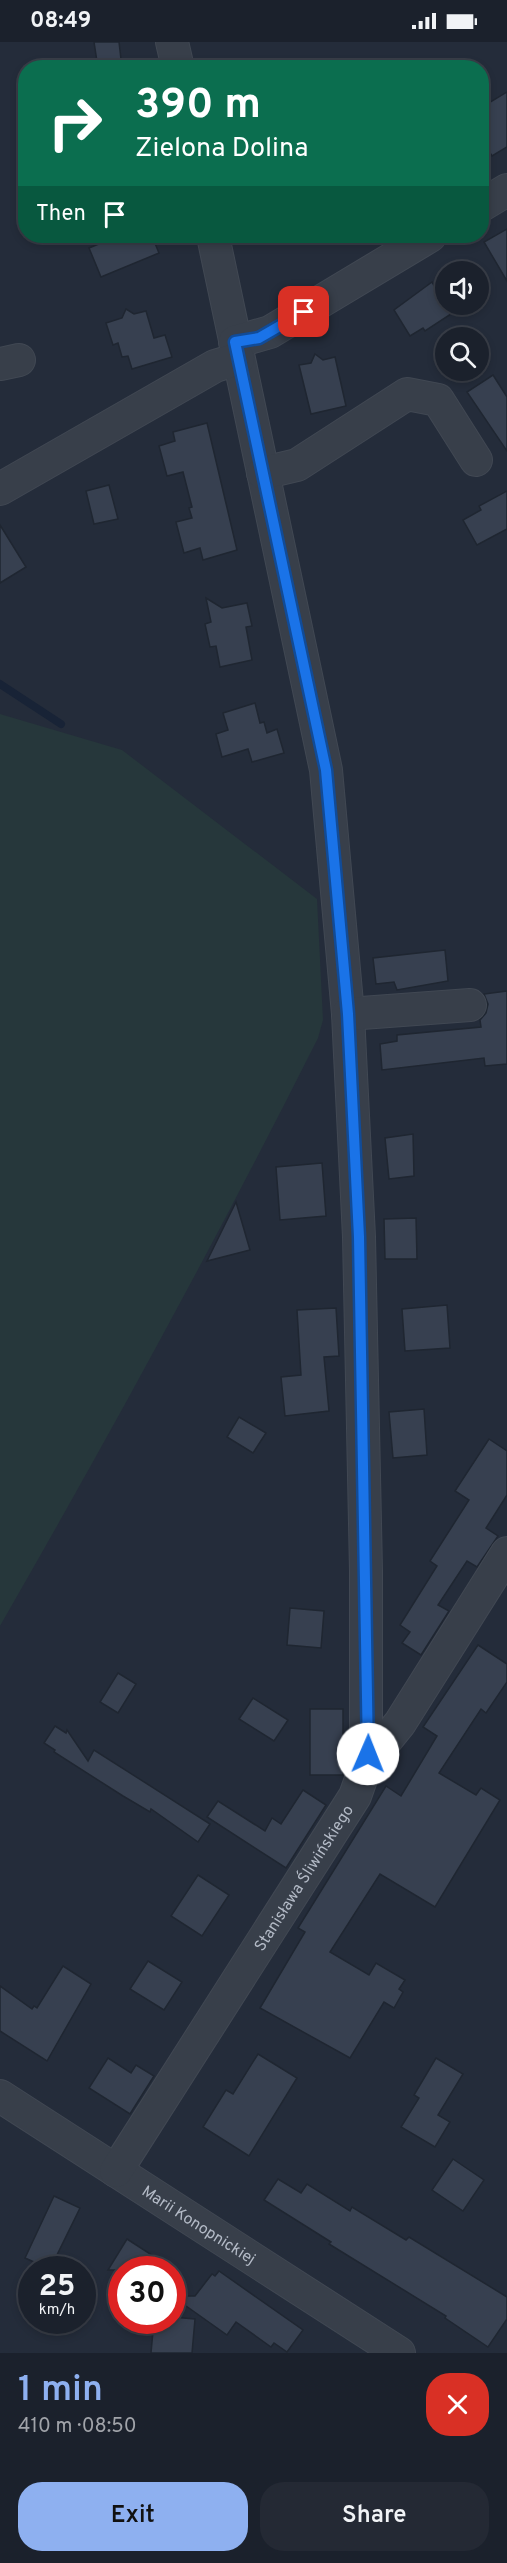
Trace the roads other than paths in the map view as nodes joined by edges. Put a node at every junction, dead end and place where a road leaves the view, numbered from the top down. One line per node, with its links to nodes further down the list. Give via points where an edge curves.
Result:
1 (172, 42): 2 (street)
2 (176, 60)
3 (507, 190): 4 (street)
4 (489, 201)
5 (214, 243): 7 (street)
6 (418, 243): 7 (street)
7 (237, 351): 9 (street); 10 (street)
8 (476, 460): 9 (street, via 438,400 406,394 297,465)
9 (263, 473): 12 (street, via 326,770)
10 (0, 489)
11 (470, 1005): 12 (street)
12 (348, 1014): 14 (street, via 359,1237)
13 (507, 1553): 14 (street, Stanisława Śliwińskiego, via 400,1723)
14 (366, 1764): 16 (street, Stanisława Śliwińskiego, via 355,1796)
15 (0, 2096): 16 (street, Marii Konopnickiej)
16 (116, 2171): 17 (street, Marii Konopnickiej)
17 (399, 2353)

